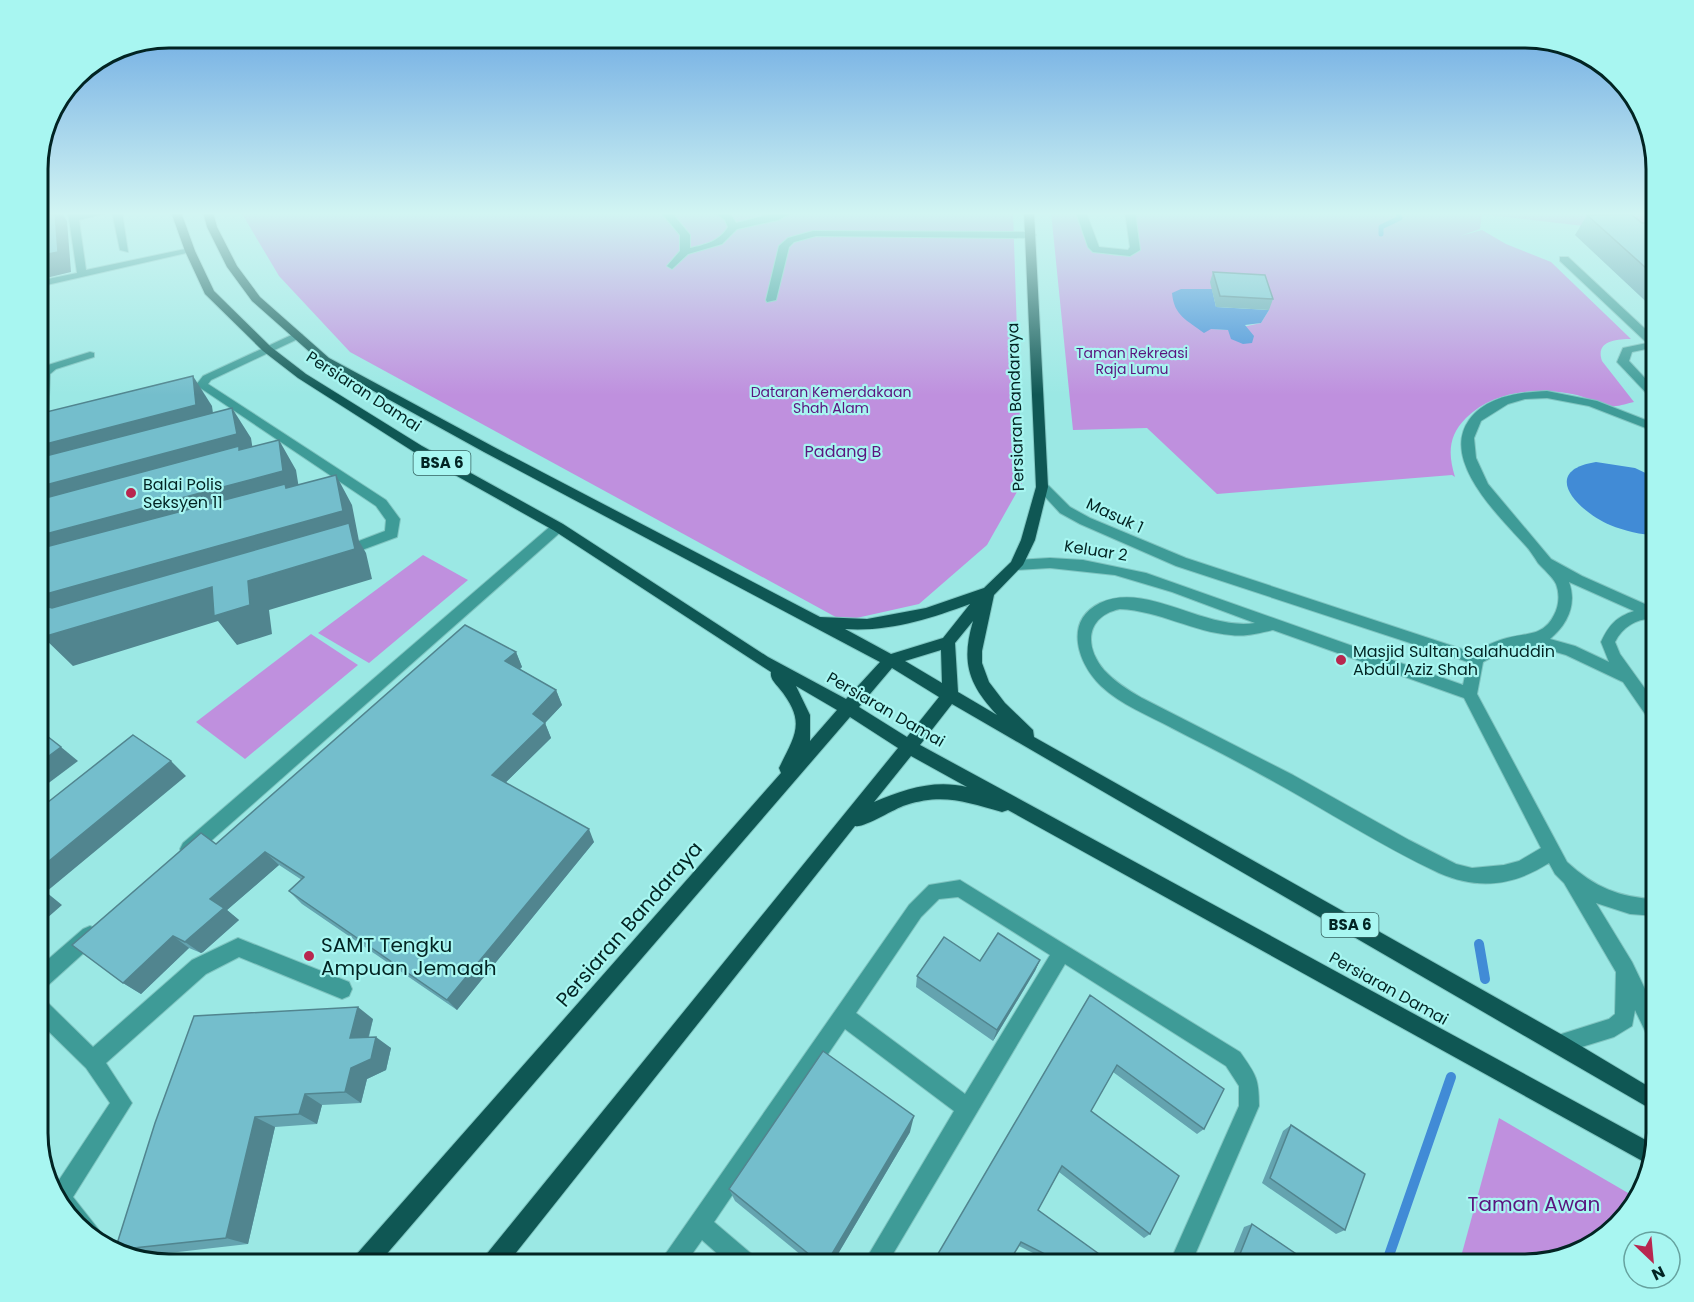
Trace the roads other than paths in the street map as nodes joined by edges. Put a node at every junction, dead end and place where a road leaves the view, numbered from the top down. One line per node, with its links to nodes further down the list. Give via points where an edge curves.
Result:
1 (88, 273): 7 (street)
2 (200, 273): 13 (main road, Persiaran Damai / BSA 6, via 209,292)
3 (236, 273): 10 (main road, Persiaran Damai / BSA 6, via 256,299)
4 (778, 273): 9 (street)
5 (1033, 273): 20 (main road, Persiaran Bandaraya)
6 (1579, 273): 11 (street)
7 (82, 274): 8 (street)
8 (48, 282)
9 (771, 300)
10 (298, 335): 13 (street); 32 (main road, Persiaran Damai / BSA 6, via 325,360)
11 (1646, 335)
12 (1646, 346): 16 (street, via 1628,350 1623,362)
13 (267, 349): 21 (street, via 202,385 213,398 259,429); 23 (main road, Persiaran Damai / BSA 6, via 302,376 418,449)
14 (90, 356): 15 (street)
15 (48, 370)
16 (1646, 386)
17 (1646, 423): 25 (street, via 1584,401 1545,395 1517,397 1493,405 1473,420 1467,440 1471,466 1500,512)
18 (48, 427): 19 (street)
19 (59, 433)
20 (1042, 487): 26 (main road, Persiaran Bandaraya, via 1028,540); 36 (street, Masuk 1, via 1065,510 1085,521 1181,562)
21 (363, 492): 22 (street); 24 (street, via 381,503 393,519 392,534)
22 (340, 498)
23 (558, 527): 38 (main road, Persiaran Damai / BSA 6); 52 (street)
24 (328, 557)
25 (1548, 564): 29 (street); 34 (street, via 1562,582 1567,598 1562,616 1552,629)
26 (1016, 565): 27 (street, Keluar 2, via 1048,561 1091,564); 28 (main road, Persiaran Bandaraya)
27 (1169, 586): 30 (street); 33 (street, Keluar 2)
28 (989, 591): 32 (main road, via 919,618 887,623 841,624); 35 (main road, Persiaran Bandaraya); 47 (main road, via 973,653 976,672 1003,711)
29 (1646, 610)
30 (1162, 611): 33 (street, via 1226,629 1257,629); 51 (street, via 1119,603 1096,612 1086,630 1084,643 1099,674 1135,701 1443,866 1471,876 1492,875 1540,861)
31 (1646, 615): 39 (street, via 1629,618 1614,627 1608,642)
32 (811, 618): 37 (main road, Persiaran Damai / BSA 6)
33 (1274, 624): 41 (street, Keluar 2)
34 (1535, 640): 36 (street, via 1493,648); 39 (street, via 1570,650)
35 (948, 642): 37 (main road); 43 (main road)
36 (1476, 659): 41 (street)
37 (890, 660): 43 (main road, Persiaran Damai / BSA 6); 45 (main road, Persiaran Bandaraya)
38 (763, 661): 45 (main road, Persiaran Damai / BSA 6); 48 (main road, via 789,686 802,721 802,742)
39 (1628, 678): 40 (street)
40 (1641, 692): 42 (street); 44 (street)
41 (1469, 694): 51 (street)
42 (1646, 694)
43 (950, 695): 46 (main road); 47 (main road, Persiaran Damai / BSA 6)
44 (1646, 700)
45 (848, 708): 46 (main road, Persiaran Damai / BSA 6); 48 (main road, Persiaran Bandaraya)
46 (909, 747): 49 (main road, Persiaran Damai / BSA 6); 50 (main road)
47 (1042, 750): 63 (main road, Persiaran Damai / BSA 6)
48 (772, 795): 70 (main road, Persiaran Bandaraya)
49 (1031, 813): 50 (main road, via 955,791 929,791 871,810); 67 (main road, Persiaran Damai / BSA 6)
50 (842, 832): 71 (main road)
51 (1551, 850): 53 (street)
52 (181, 856)
53 (1571, 878): 54 (street, via 1622,905); 57 (street)
54 (1646, 906)
55 (100, 926): 58 (street)
56 (1062, 952): 61 (street, via 960,888 935,891 915,911); 66 (street); 75 (street, via 1233,1059 1249,1083 1249,1106)
57 (1625, 969): 60 (street); 63 (street, via 1625,1019 1614,1027)
58 (48, 972)
59 (342, 989): 64 (street, via 238,947 199,967)
60 (1646, 1012)
61 (843, 1015): 66 (street); 69 (street)
62 (48, 1017): 64 (street)
63 (1559, 1044): 65 (main road, Persiaran Damai / BSA 6)
64 (93, 1061): 68 (street, via 122,1103)
65 (1646, 1096)
66 (968, 1109): 74 (street)
67 (1645, 1151)
68 (60, 1185)
69 (700, 1224): 72 (street); 73 (street)
70 (372, 1254)
71 (501, 1254)
72 (679, 1254)
73 (734, 1254)
74 (880, 1254)
75 (1184, 1254)

